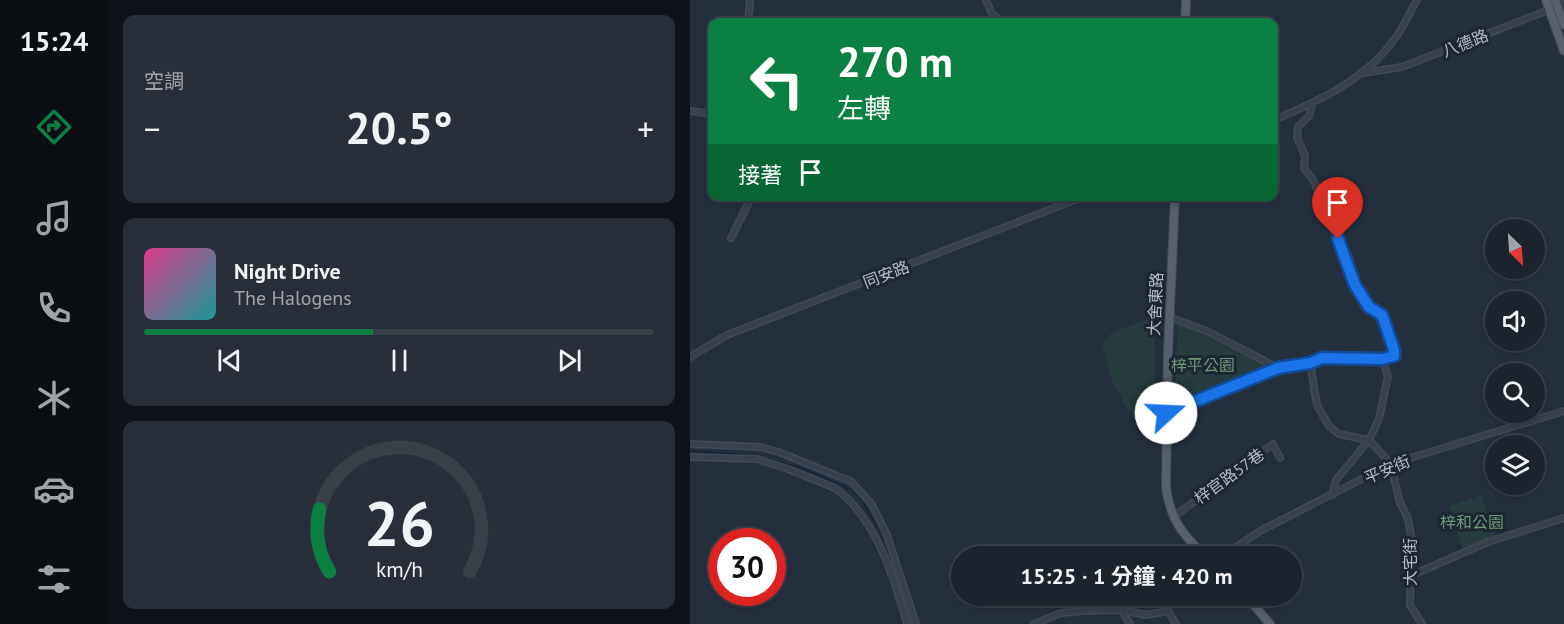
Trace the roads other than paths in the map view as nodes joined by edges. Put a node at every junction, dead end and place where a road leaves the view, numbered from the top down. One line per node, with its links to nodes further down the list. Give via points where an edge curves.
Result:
1 (750, 0): 7 (street)
2 (986, 0): 8 (street)
3 (1186, 0): 9 (main road)
4 (1417, 0): 12 (street, via 1397,36)
5 (1546, 0): 6 (main road)
6 (1557, 5): 10 (main road); 11 (main road); 12 (street, 八德路, via 1402,67)
7 (748, 18)
8 (998, 18)
9 (1185, 18)
10 (1564, 25)
11 (1564, 51)
12 (1363, 73): 13 (street)
13 (1312, 104): 16 (street); 23 (street, via 1309,116 1298,127 1304,168 1326,204 1355,285 1369,307 1382,315 1394,350 1394,356)
14 (690, 111): 15 (street)
15 (708, 113)
16 (1278, 118)
17 (750, 201): 20 (street)
18 (1072, 201): 22 (street, 同安路, via 727,335)
19 (1175, 201): 21 (main road, 大舍東路)
20 (731, 238)
21 (1169, 317): 25 (street, via 1207,331); 27 (main road, 大舍東路)
22 (690, 357)
23 (1382, 359): 24 (street, via 1332,357); 28 (street, via 1388,376 1379,419)
24 (1310, 363): 25 (street); 28 (street, via 1317,405 1326,422 1339,434)
25 (1278, 368): 27 (street)
26 (1564, 411): 32 (street, 平安街)
27 (1166, 413): 34 (main road, 大舍東路, via 1166,487)
28 (1369, 440): 32 (street); 33 (street, via 1336,480)
29 (690, 444): 45 (street, via 760,447 852,482 873,505 887,535)
30 (690, 457): 44 (street, via 757,459 843,494 859,511 884,552)
31 (1280, 458): 34 (street, 梓官路57巷, via 1273,444)
32 (1391, 464): 33 (street, 平安街); 38 (street, 大宅街, via 1412,540)
33 (1332, 495): 37 (street, 平安街)
34 (1173, 517): 36 (main road)
35 (1564, 518): 38 (street, via 1488,542)
36 (1194, 546)
37 (1237, 546)
38 (1410, 576): 50 (street, 大宅街, via 1410,605)
39 (1126, 606): 42 (street)
40 (1168, 606): 43 (street)
41 (1255, 606): 49 (main road)
42 (1121, 610): 43 (street, via 1146,615); 46 (street, via 1061,613); 47 (street)
43 (1168, 611): 48 (street)
44 (907, 624)
45 (916, 624)
46 (1034, 624)
47 (1130, 624)
48 (1176, 624)
49 (1270, 624)
50 (1422, 624)

